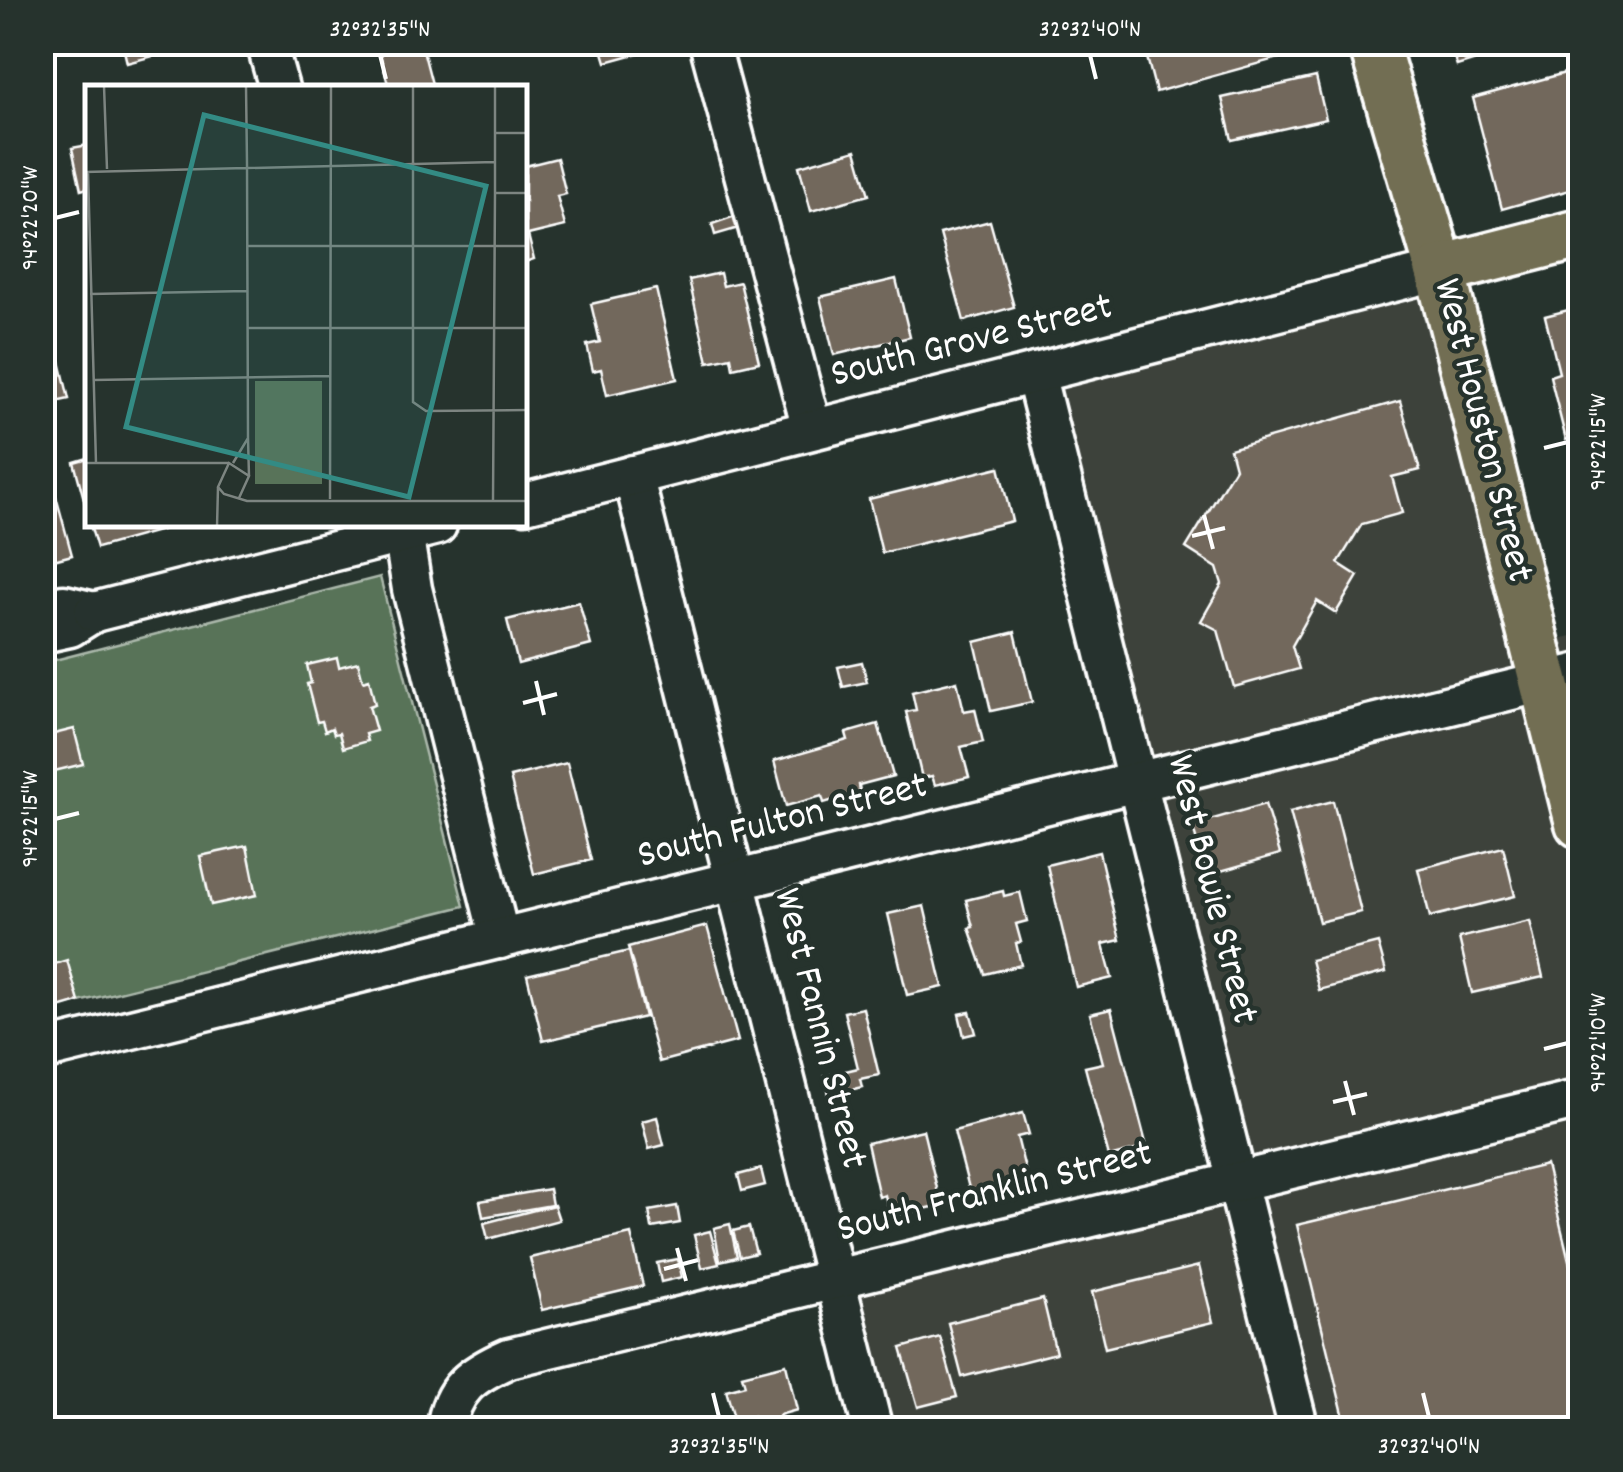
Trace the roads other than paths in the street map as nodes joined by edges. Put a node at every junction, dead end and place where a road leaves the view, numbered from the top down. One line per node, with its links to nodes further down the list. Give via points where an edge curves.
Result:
1 (266, 42): 4 (street)
2 (709, 42): 8 (street)
3 (1373, 42): 6 (main road, West Houston Street)
4 (279, 85)
5 (1580, 234): 6 (main road)
6 (1440, 270): 7 (street, South Grove Street); 15 (main road, West Houston Street)
7 (1035, 373): 8 (street, South Grove Street); 16 (street, West Bowie Street)
8 (812, 430): 9 (street, South Grove Street)
9 (633, 475): 10 (street, South Grove Street); 18 (street, West Fannin Street)
10 (528, 501)
11 (414, 528): 13 (street); 19 (street, via 412,590)
12 (42, 609): 13 (street, via 64,605)
13 (94, 612): 14 (street)
14 (42, 633)
15 (1563, 678): 16 (street, South Fulton Street); 17 (main road, West Houston Street)
16 (1137, 782): 18 (street, South Fulton Street); 22 (street, West Bowie Street)
17 (1580, 823)
18 (734, 881): 19 (street, South Fulton Street); 23 (street, West Fannin Street)
19 (500, 938): 20 (street, South Fulton Street)
20 (42, 1050)
21 (1580, 1099): 22 (street, South Franklin Street)
22 (1237, 1182): 23 (street, South Franklin Street); 26 (street, West Bowie Street)
23 (835, 1279): 24 (street, South Franklin Street, via 508,1358 474,1374); 25 (street, West Fannin Street)
24 (447, 1419)
25 (873, 1430)
26 (1299, 1430)

